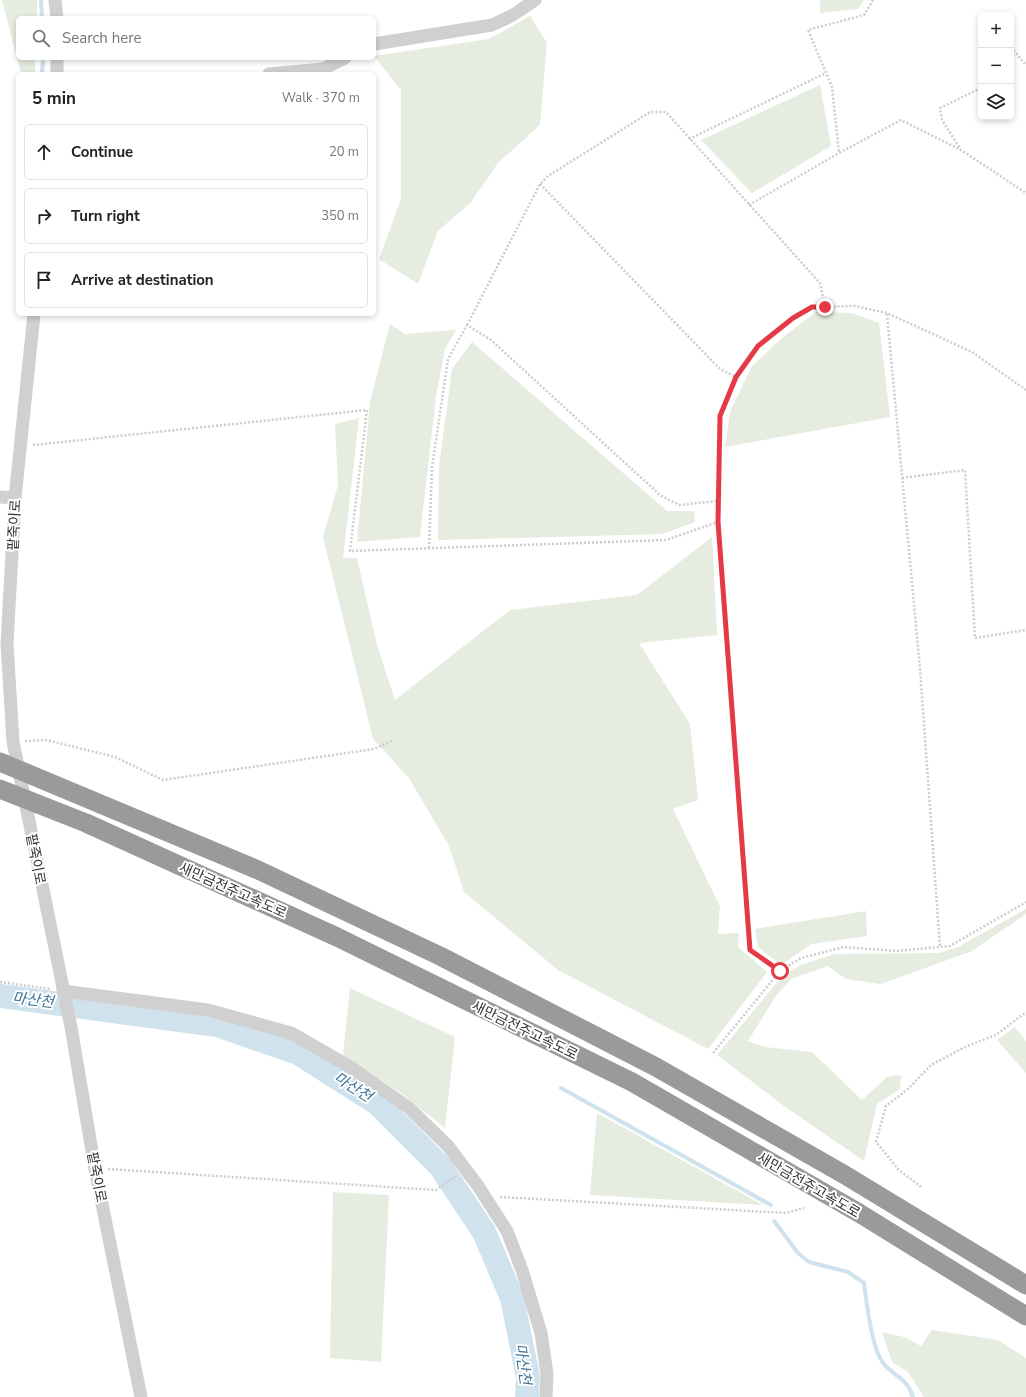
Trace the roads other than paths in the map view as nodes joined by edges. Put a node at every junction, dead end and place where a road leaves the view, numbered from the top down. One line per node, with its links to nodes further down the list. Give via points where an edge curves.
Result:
1 (55, 0): 3 (street)
2 (535, 0): 4 (street, via 492,25)
3 (57, 16)
4 (376, 44)
5 (57, 60): 7 (street)
6 (341, 60): 8 (street, via 323,69)
7 (57, 72)
8 (291, 72)
9 (34, 316): 11 (street, 팥죽이로)
10 (0, 497): 11 (street)
11 (15, 498): 14 (street, 팥죽이로, via 7,644 13,742)
12 (0, 762): 15 (highway, 새만금전주고속도로, via 258,870 440,956 656,1067 845,1175)
13 (0, 789): 16 (highway, 새만금전주고속도로, via 86,823 338,937 632,1082 859,1213)
14 (63, 993): 17 (street, 팥죽이로); 18 (street, via 208,1010 291,1033 352,1068 409,1108 448,1146 507,1231 522,1270 540,1333 547,1374)
15 (1026, 1285)
16 (1026, 1316)
17 (141, 1397)
18 (546, 1397)

